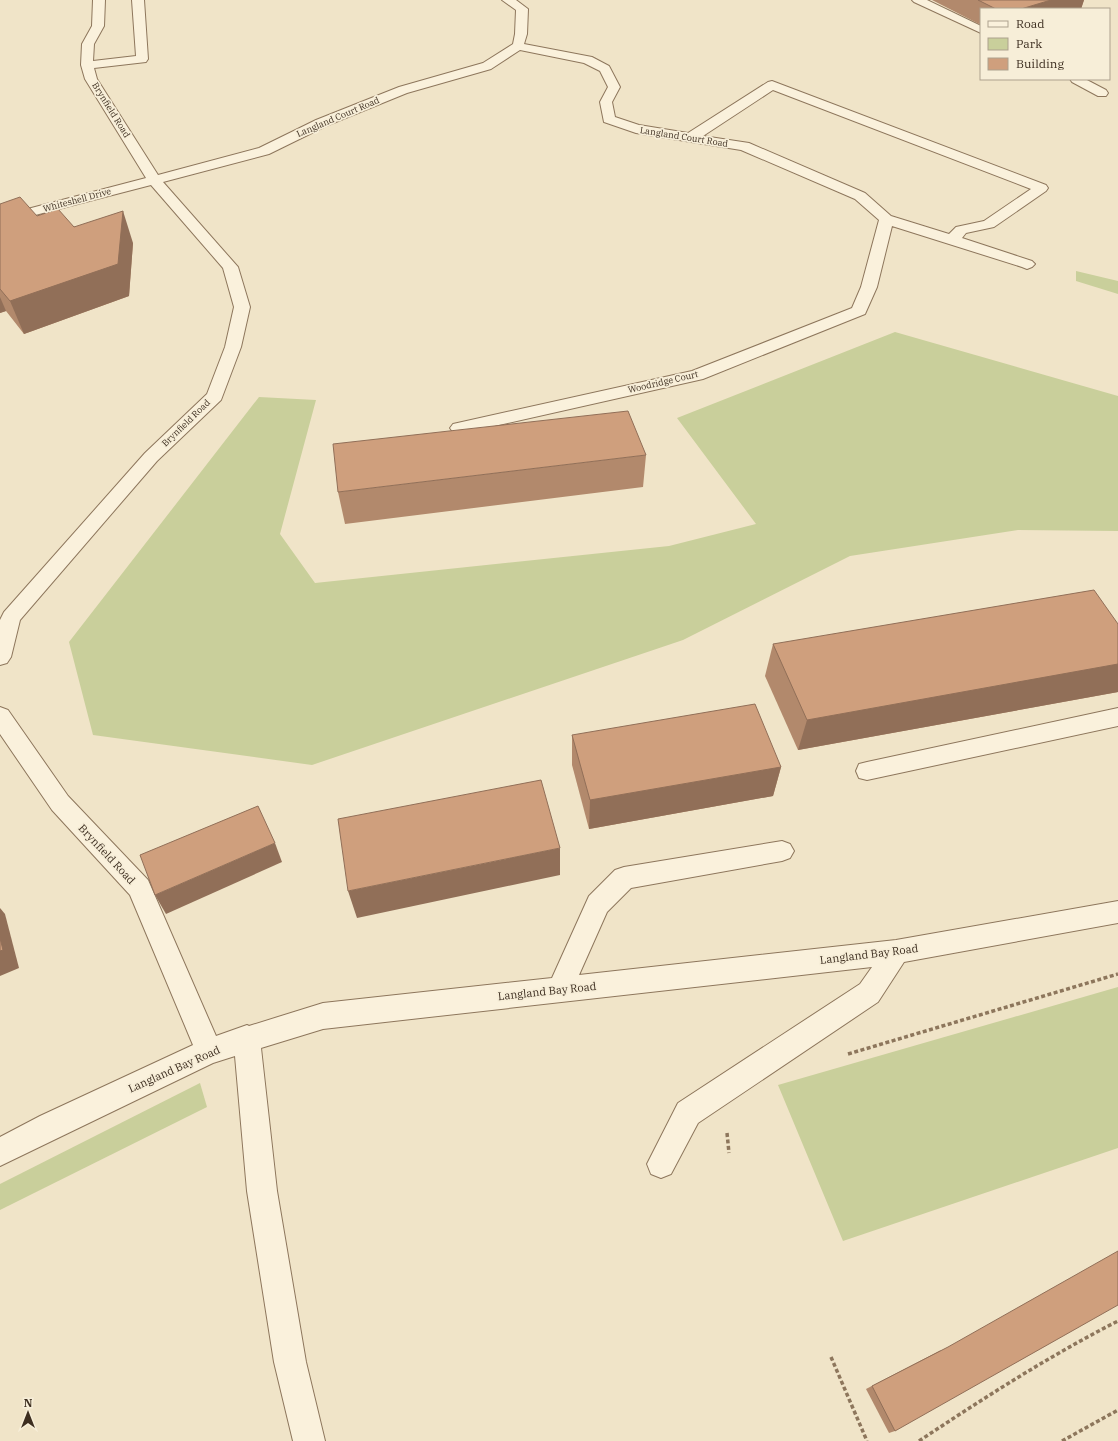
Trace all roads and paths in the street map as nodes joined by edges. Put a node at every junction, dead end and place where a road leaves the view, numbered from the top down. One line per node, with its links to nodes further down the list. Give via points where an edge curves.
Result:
1 (98, 0): 7 (street, Brynfield Road, via 98,26 88,44)
2 (138, 0): 7 (street, via 142,59)
3 (508, 0): 6 (street, via 522,9 522,34)
4 (918, 0): 5 (street)
5 (980, 30)
6 (518, 46): 10 (street, Langland Court Road, via 588,60 606,69 614,87 606,102 609,119 636,129); 11 (street, Langland Court Road, via 486,66 404,90 321,123 264,151)
7 (87, 65): 11 (street, Brynfield Road, via 91,79)
8 (1078, 80): 9 (street)
9 (1102, 93)
10 (690, 138): 13 (street, Langland Court Road, via 744,146 860,196); 14 (street, via 772,86 1041,188 989,224 961,230)
11 (154, 180): 12 (street, Whiteshell Drive, via 16,216); 17 (street, Brynfield Road, via 230,267 242,307 233,347 215,396 151,457 11,617)
12 (0, 217)
13 (886, 219): 14 (street, Langland Court Road); 16 (street, Woodridge Court, via 869,288 859,311 697,375)
14 (952, 240): 15 (street, Langland Court Road)
15 (1027, 264)
16 (459, 428)
17 (0, 657)
18 (0, 716): 27 (street, Brynfield Road, via 60,803 139,888)
19 (1118, 717): 20 (street)
20 (867, 771)
21 (782, 851): 25 (street, via 624,878 598,904)
22 (1118, 912): 23 (street, Langland Bay Road)
23 (896, 952): 25 (street, Langland Bay Road); 32 (street, via 869,993 688,1113)
24 (1118, 974): 28 (path)
25 (560, 989): 26 (street, Langland Bay Road, via 323,1016)
26 (248, 1038): 27 (street, Langland Bay Road); 36 (street, via 262,1191 290,1362)
27 (209, 1051): 30 (street, Langland Bay Road)
28 (846, 1054)
29 (726, 1126): 31 (path)
30 (0, 1152)
31 (729, 1153)
32 (661, 1164)
33 (1118, 1321): 38 (path, via 1081,1340)
34 (831, 1357): 37 (path)
35 (1118, 1410): 39 (path)
36 (309, 1441)
37 (867, 1441)
38 (919, 1441)
39 (1062, 1441)

